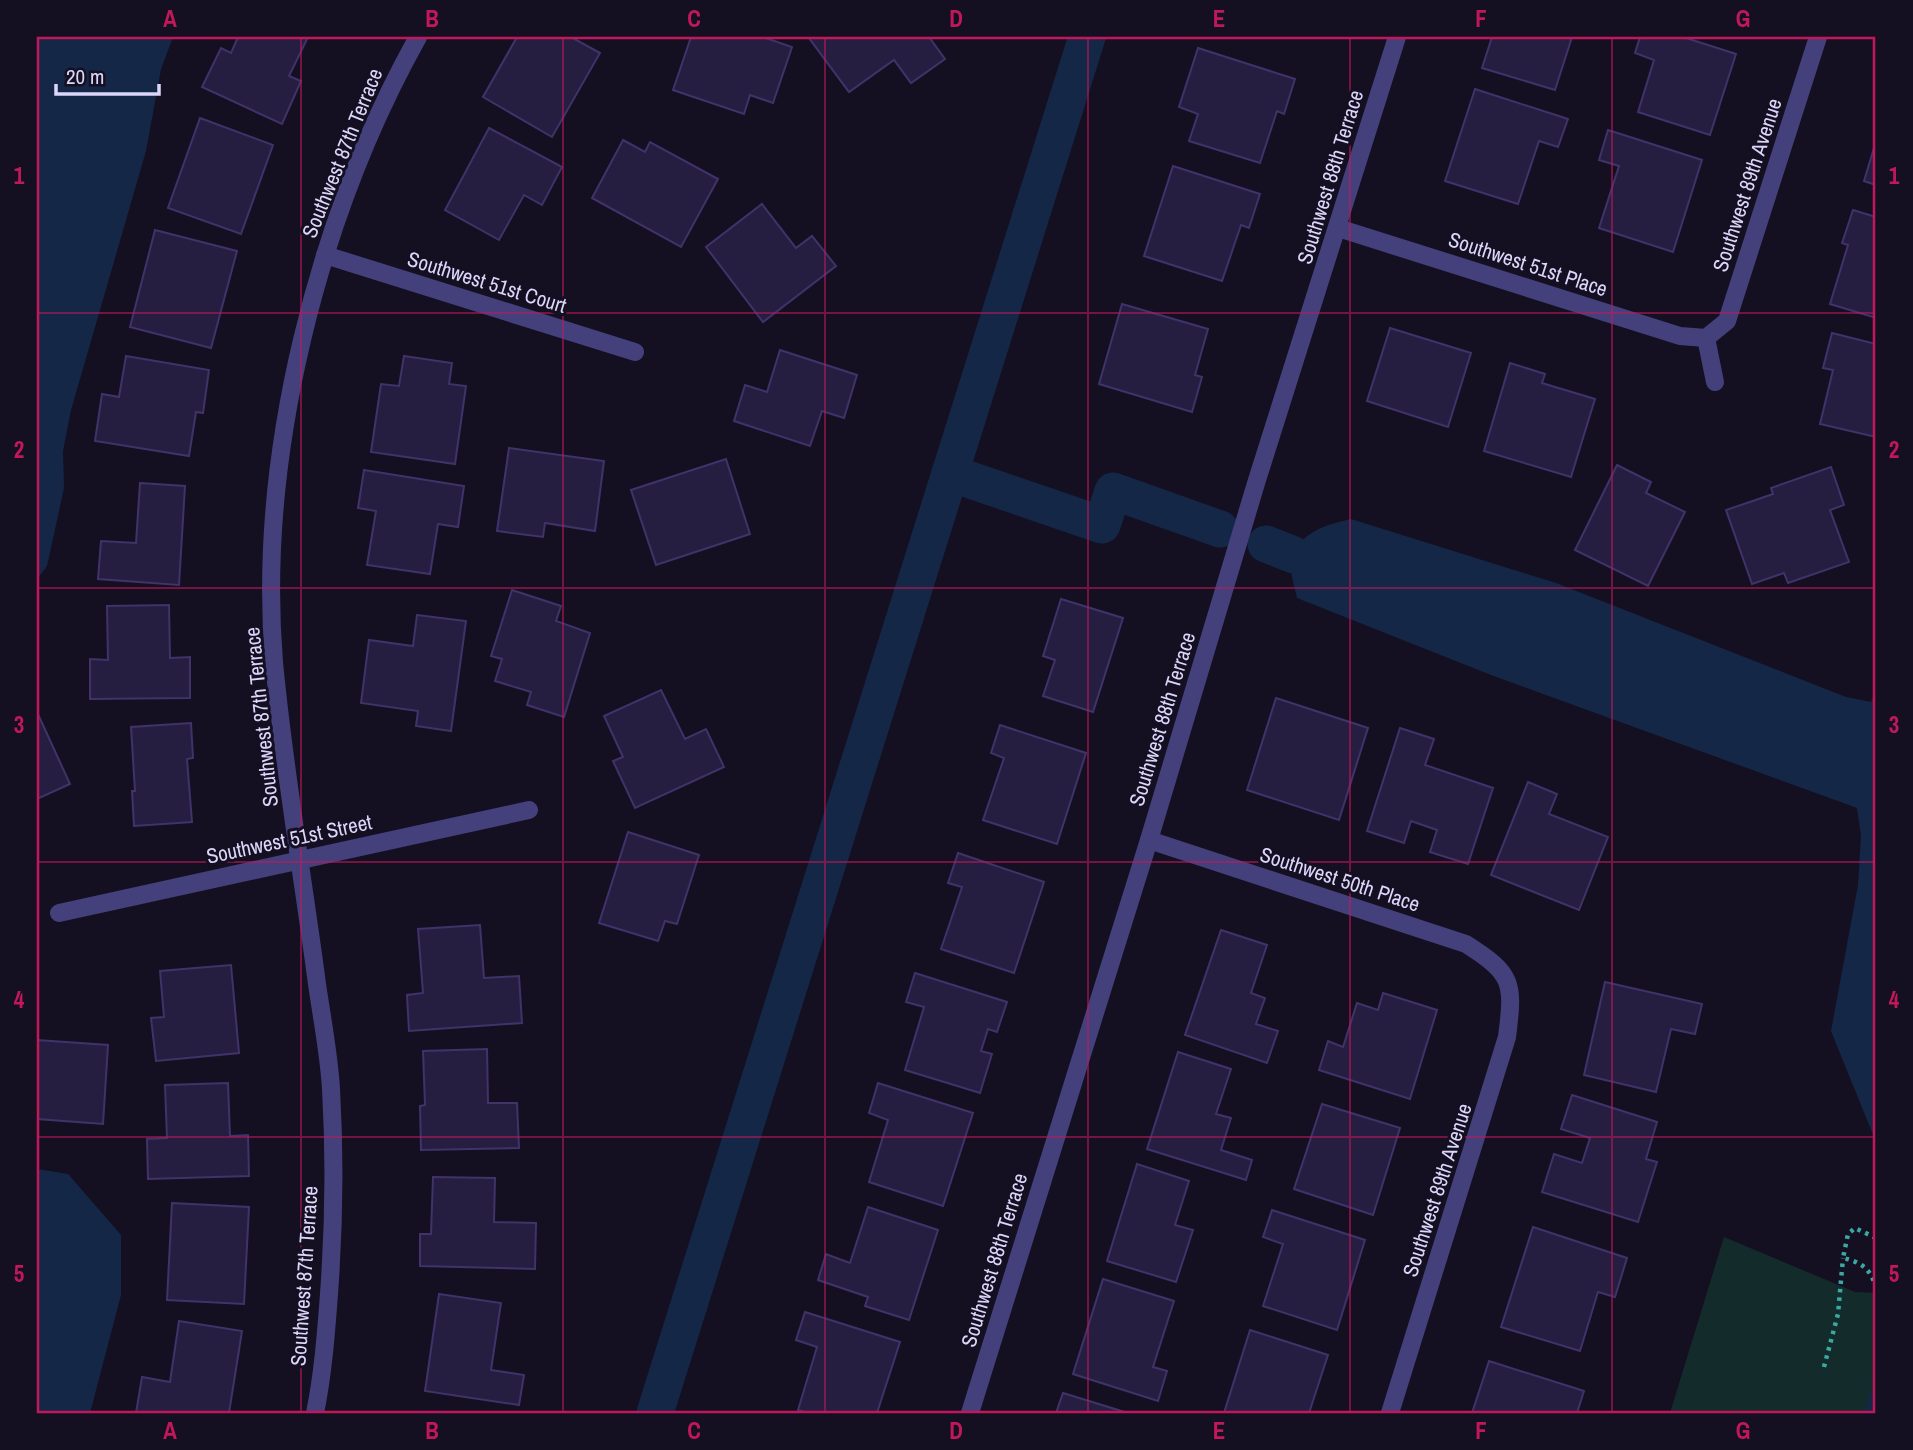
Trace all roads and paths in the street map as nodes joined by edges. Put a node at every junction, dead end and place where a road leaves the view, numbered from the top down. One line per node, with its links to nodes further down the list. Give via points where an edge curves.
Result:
1 (418, 37): 5 (street, Southwest 87th Terrace, via 375,123)
2 (1397, 37): 4 (street, Southwest 88th Terrace)
3 (1818, 37): 6 (street, Southwest 89th Avenue, via 1727,321)
4 (1338, 228): 6 (street, Southwest 51st Place, via 1680,336); 10 (street, Southwest 88th Terrace)
5 (325, 255): 7 (street, Southwest 51st Court); 11 (street, Southwest 87th Terrace, via 284,426 272,581 275,671)
6 (1706, 338): 8 (street)
7 (635, 352)
8 (1715, 382)
9 (530, 810): 11 (street, Southwest 51st Street)
10 (1150, 840): 13 (street, Southwest 50th Place, via 1466,944); 21 (street, Southwest 88th Terrace)
11 (300, 860): 12 (street, Southwest 51st Street); 20 (street, Southwest 87th Terrace, via 331,1086 334,1169 327,1319)
12 (59, 913)
13 (1507, 978): 22 (street, Southwest 89th Avenue, via 1511,1005 1507,1037)
14 (1876, 1238): 15 (path, via 1855,1228 1848,1234)
15 (1843, 1258): 17 (path, via 1865,1266); 19 (path, via 1838,1314)
16 (1876, 1270): 17 (path)
17 (1873, 1276): 18 (path)
18 (1876, 1289)
19 (1824, 1367)
20 (315, 1413)
21 (970, 1413)
22 (1390, 1413)

